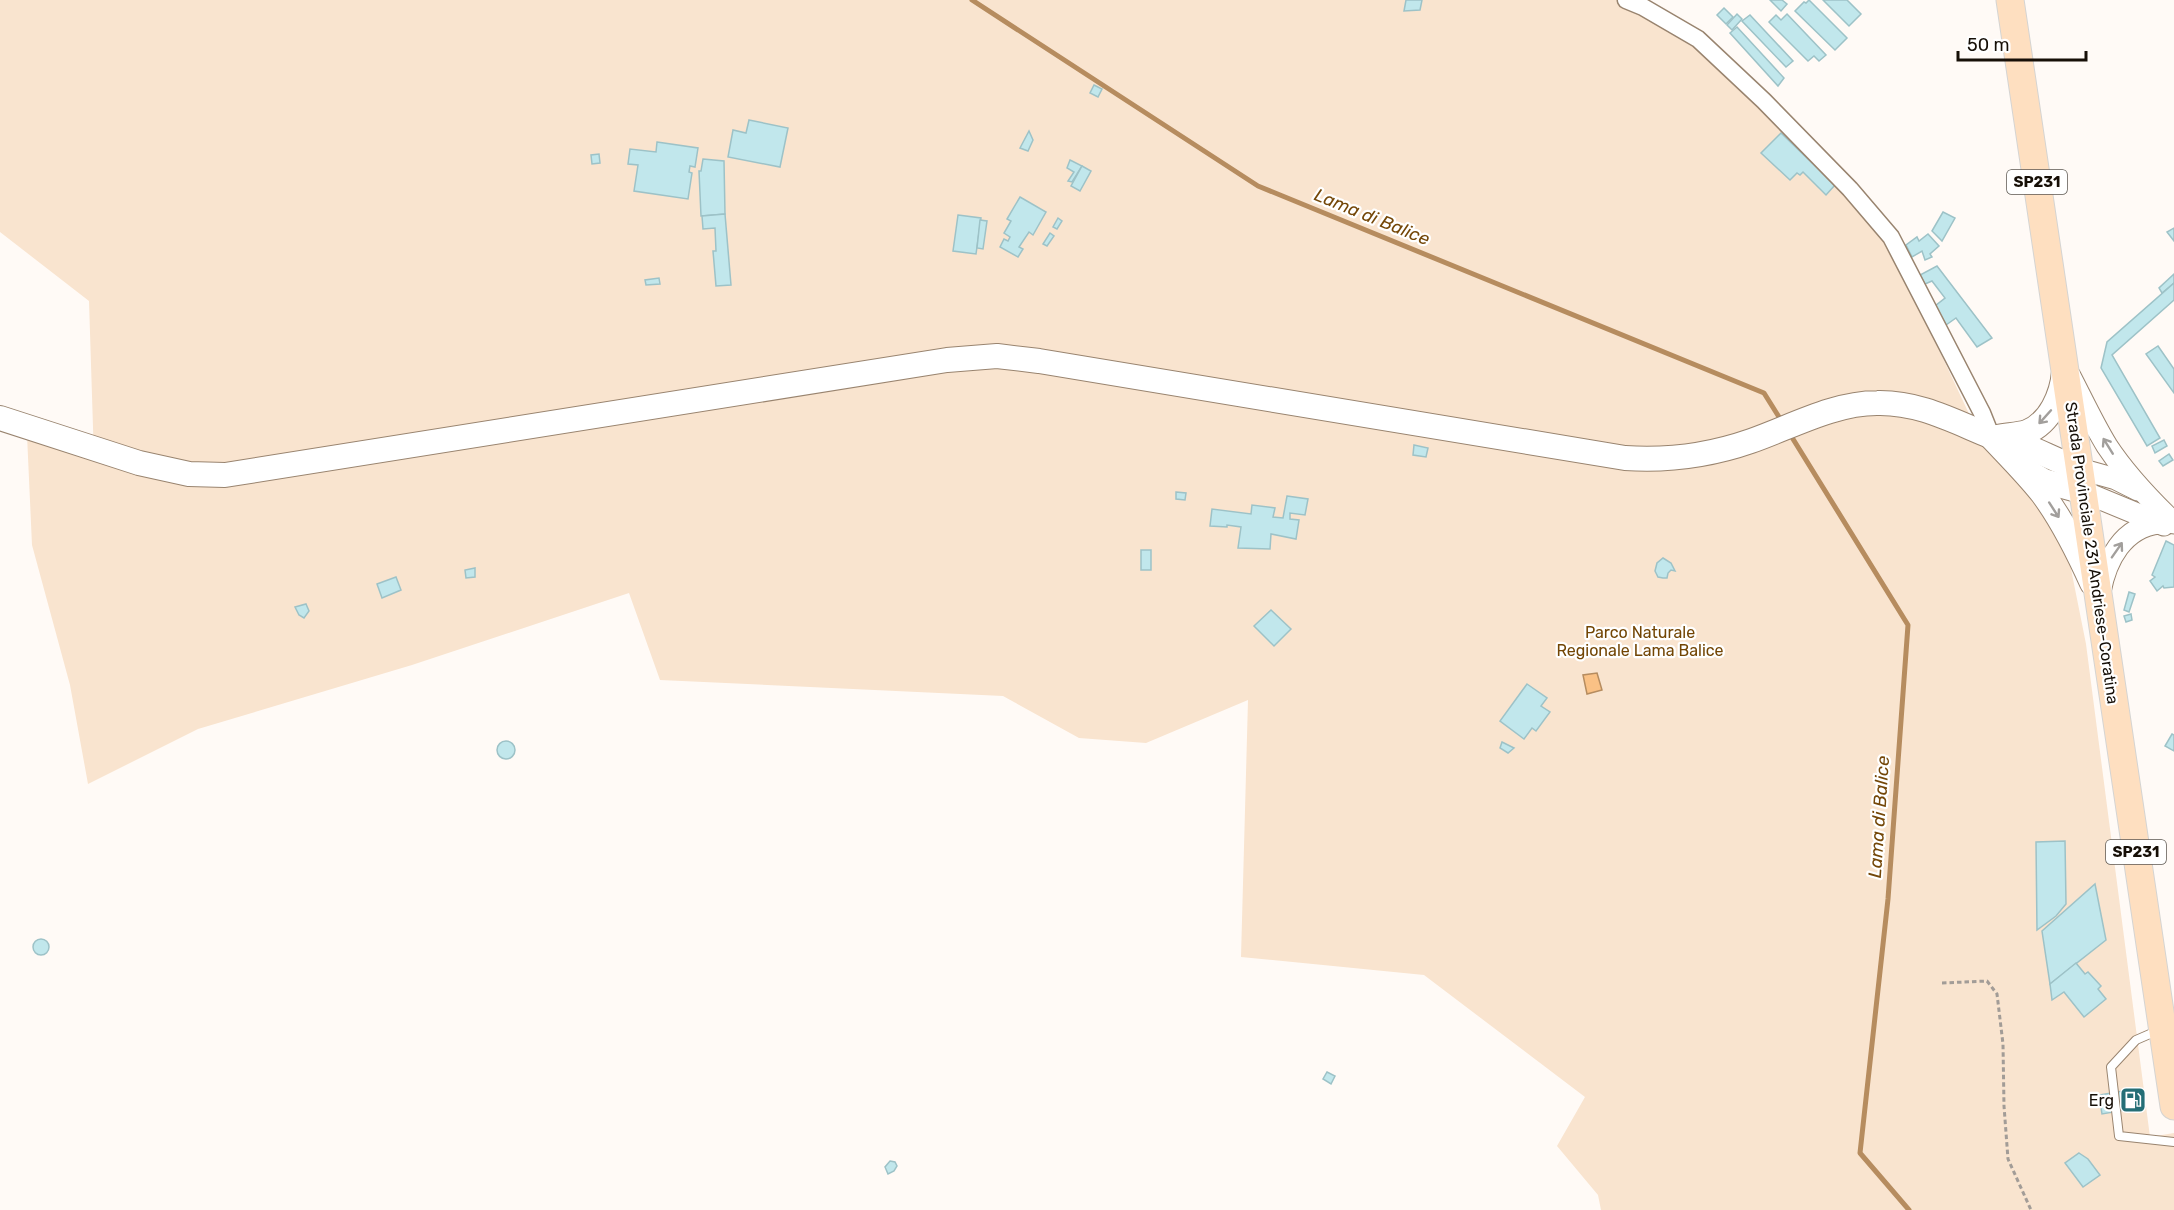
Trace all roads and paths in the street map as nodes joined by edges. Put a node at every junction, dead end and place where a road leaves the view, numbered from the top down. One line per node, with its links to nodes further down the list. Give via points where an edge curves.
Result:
1 (1626, 0): 5 (street, via 1698,39 1850,189 1891,237)
2 (2010, 0): 3 (main road, Strada Provinciale 231 Andriese-Coratina / SP231)
3 (2064, 364): 5 (main road, one-way to 5, via 2061,392 2045,419 2028,431); 7 (main road, Strada Provinciale 231 Andriese-Coratina / SP231); 8 (street, one-way to 3, via 2108,446)
4 (0, 418): 5 (main road, via 139,463 189,474 225,475 806,381 997,356 1624,458 1674,459 1710,453 1834,410 1872,403 1917,407)
5 (1992, 438): 6 (main road); 7 (main road, via 2016,443)
6 (2017, 465): 7 (main road, via 2044,481); 10 (main road, one-way to 10, via 2062,523)
7 (2082, 481): 8 (street, via 2123,482); 9 (street); 10 (main road, Strada Provinciale 231 Andriese-Coratina / SP231)
8 (2143, 493): 9 (street)
9 (2169, 525): 10 (street, one-way to 9, via 2106,569 2118,547 2137,530)
10 (2099, 599): 12 (main road, Strada Provinciale 231 Andriese-Coratina / SP231)
11 (1942, 983): 15 (path, via 1987,981 1997,994 2008,1159)
12 (2162, 1029): 13 (main road, Strada Provinciale 231 Andriese-Coratina / SP231); 14 (lane, via 2136,1040 2111,1067 2119,1136)
13 (2174, 1106)
14 (2174, 1142)
15 (2031, 1210)

